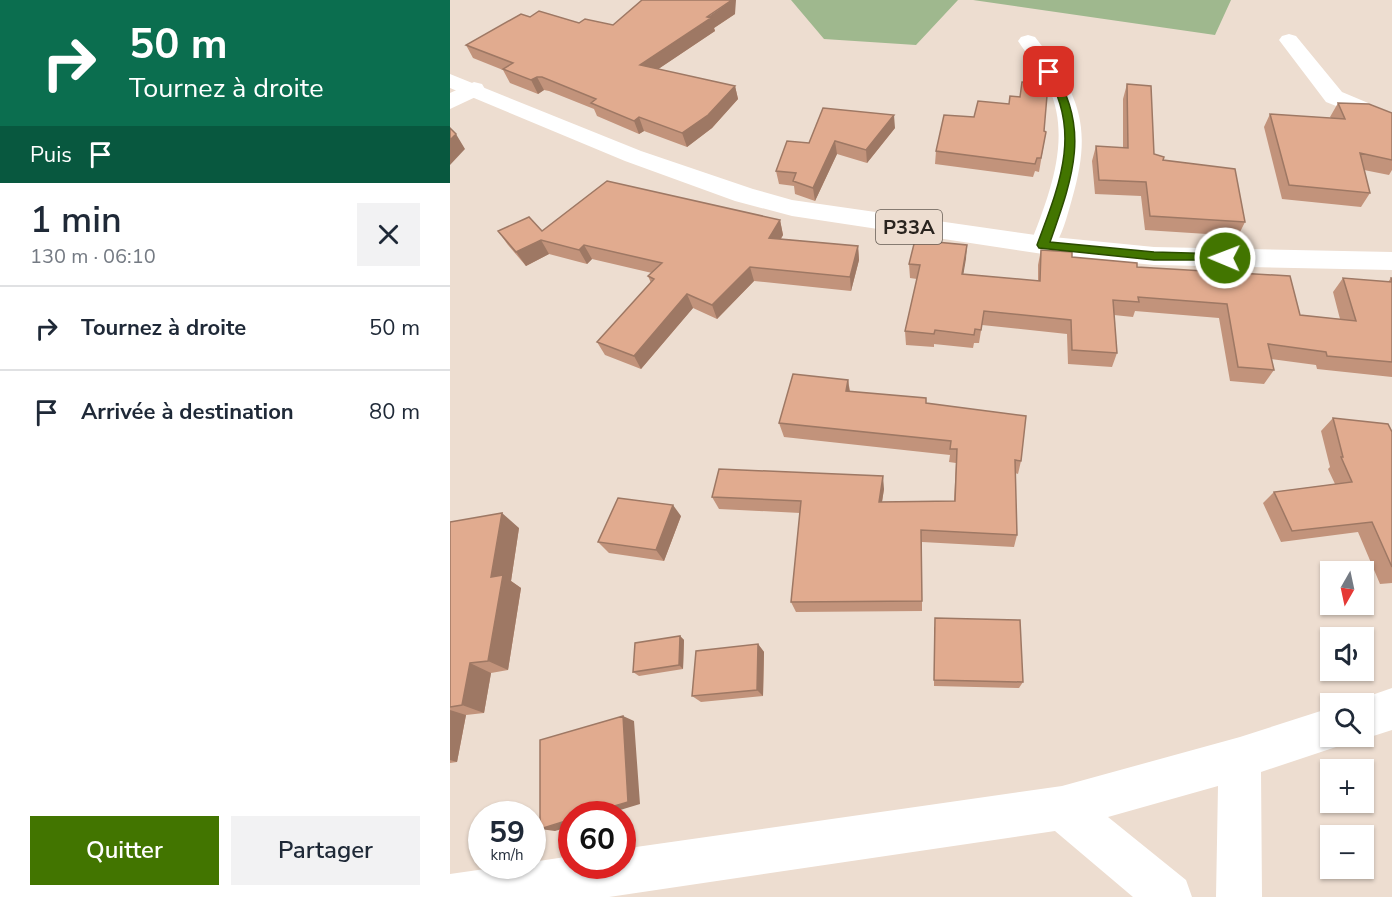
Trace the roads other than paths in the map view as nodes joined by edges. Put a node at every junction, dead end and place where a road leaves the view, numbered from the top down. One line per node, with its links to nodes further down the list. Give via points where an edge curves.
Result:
1 (1289, 40): 6 (street, via 1334,97)
2 (1028, 41): 7 (street, via 1060,88 1069,116 1071,143 1065,183)
3 (450, 80): 4 (street, P33A)
4 (474, 89): 5 (street); 7 (street, P33A, via 633,156 744,195 792,208)
5 (450, 102)
6 (1392, 121)
7 (1043, 245): 8 (street, P33A, via 1154,256)
8 (1392, 261)
9 (1392, 709): 10 (street)
10 (1374, 715)
11 (1320, 732): 12 (street)
12 (1240, 758): 13 (street); 16 (street)
13 (1062, 808): 14 (street); 15 (street)
14 (450, 897)
15 (1169, 897)
16 (1239, 897)

